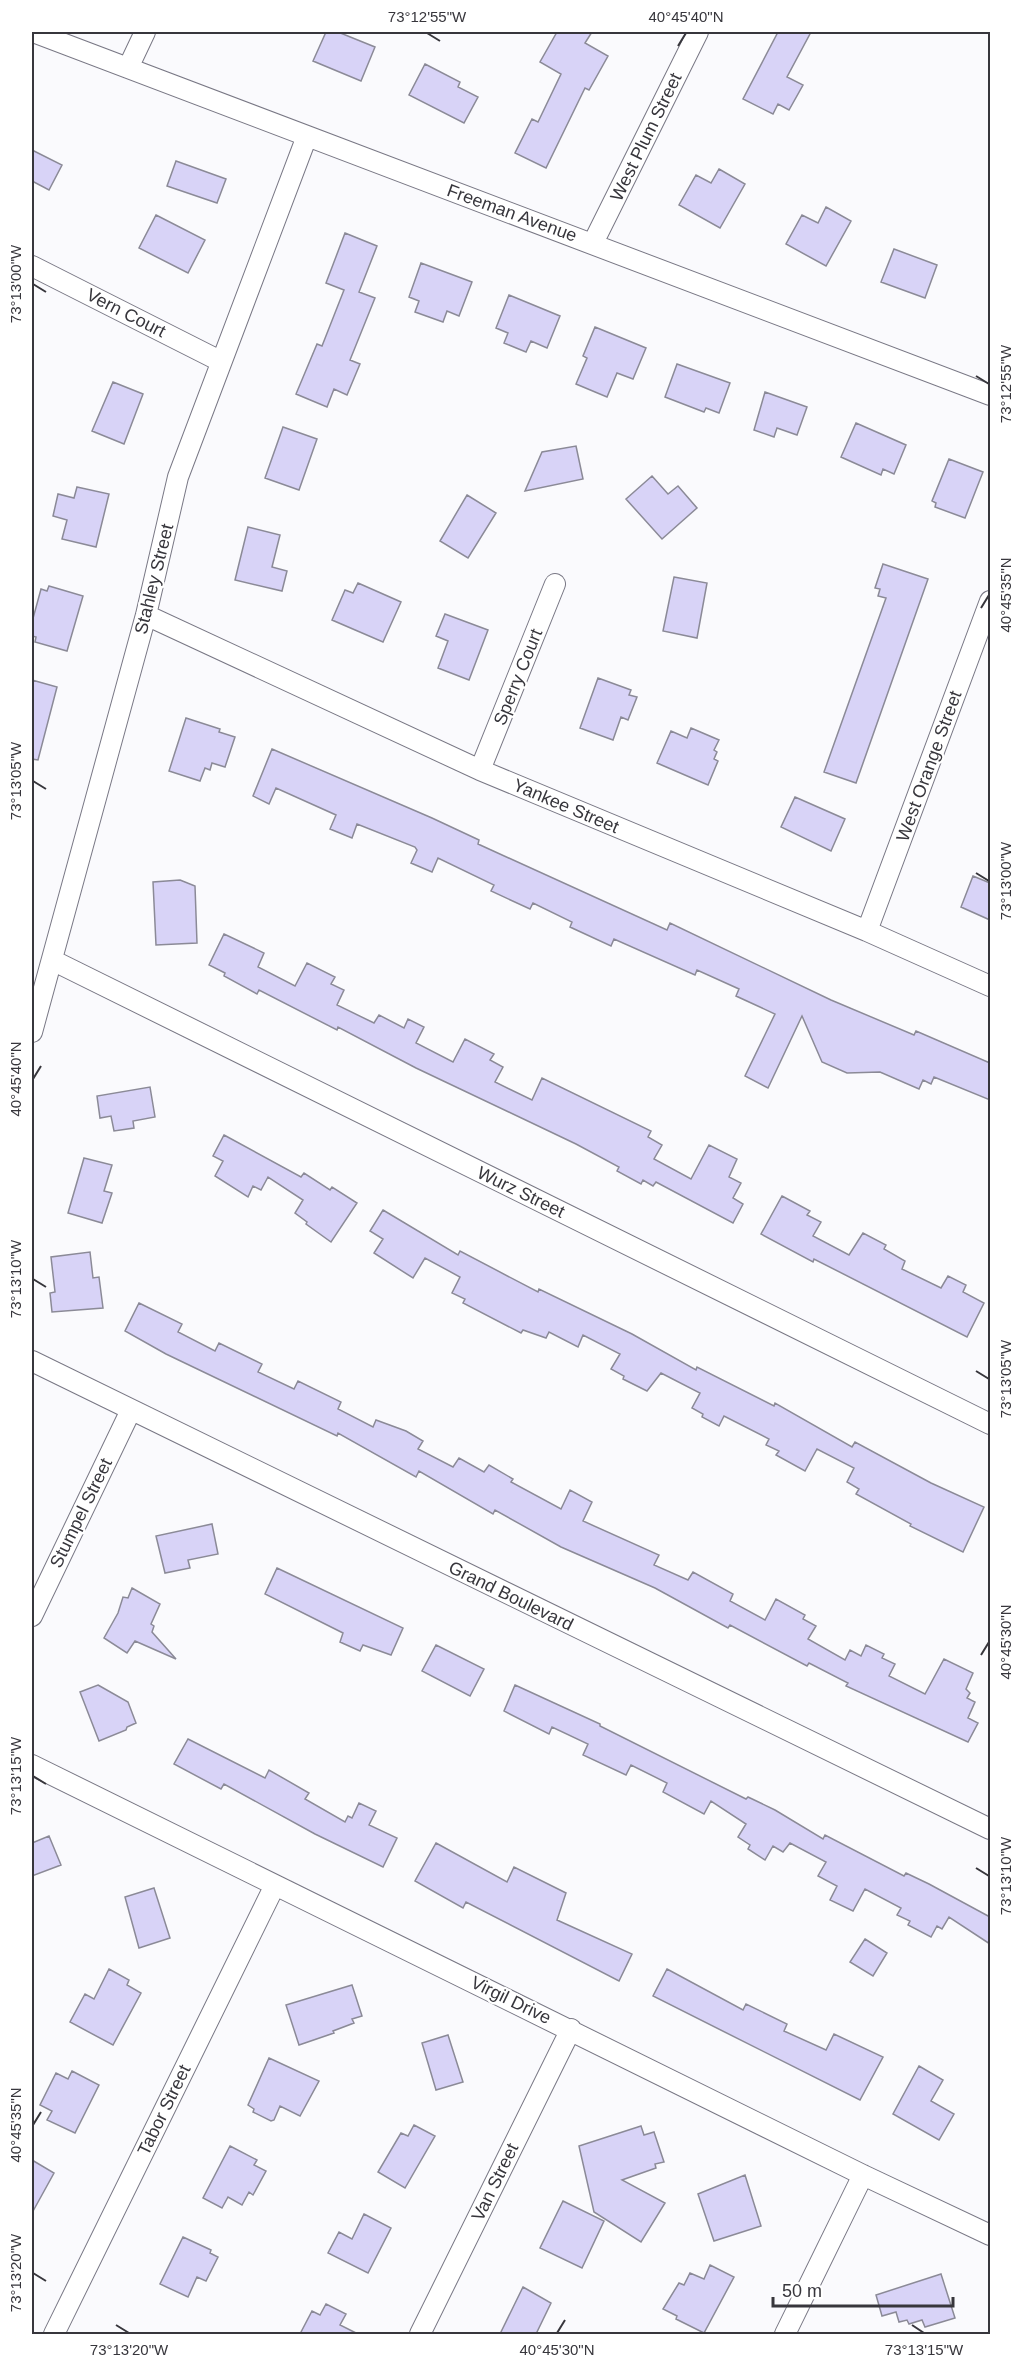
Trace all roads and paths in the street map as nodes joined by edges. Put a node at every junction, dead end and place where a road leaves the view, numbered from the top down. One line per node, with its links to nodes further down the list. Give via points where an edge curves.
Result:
1 (33, 32): 4 (street, Freeman Avenue)
2 (145, 32): 4 (street)
3 (698, 32): 6 (street, West Plum Street)
4 (128, 68): 5 (street, Freeman Avenue)
5 (307, 136): 6 (street, Freeman Avenue); 8 (street, Stahley Street)
6 (593, 243): 9 (street, Freeman Avenue)
7 (32, 266): 8 (street, Vern Court)
8 (220, 361): 12 (street, Stahley Street, via 178,477)
9 (990, 395)
10 (555, 584): 13 (street, Sperry Court)
11 (990, 601): 14 (street, West Orange Street)
12 (146, 615): 13 (street, Yankee Street); 15 (street, Stahley Street)
13 (480, 770): 14 (street, Yankee Street)
14 (867, 931): 16 (street, Yankee Street)
15 (52, 960): 17 (street, Stahley Street); 20 (street, Wurz Street)
16 (990, 986)
17 (32, 1032)
18 (32, 1361): 19 (street, Grand Boulevard)
19 (131, 1410): 21 (street, Stumpel Street); 23 (street, Grand Boulevard)
20 (990, 1424)
21 (32, 1616)
22 (32, 1765): 24 (street, Virgil Drive)
23 (990, 1829)
24 (275, 1885): 25 (street, Virgil Drive); 28 (street, Tabor Street)
25 (571, 2030): 26 (street, Virgil Drive); 29 (street, Van Street)
26 (863, 2175): 27 (street, Virgil Drive); 30 (street)
27 (990, 2235)
28 (54, 2334)
29 (420, 2334)
30 (785, 2334)

